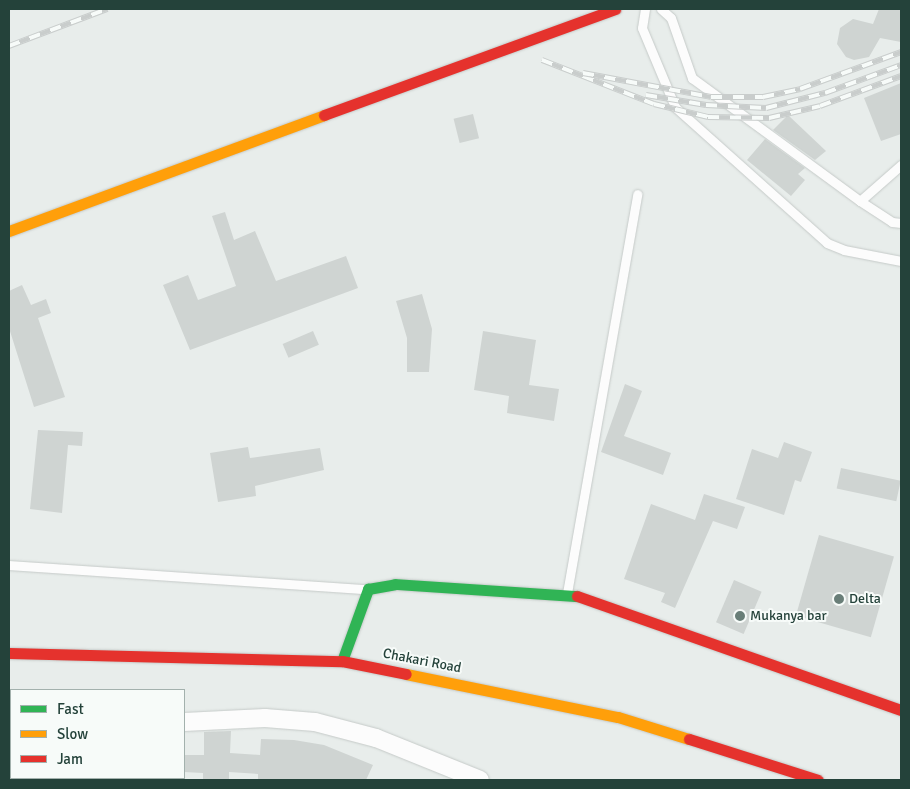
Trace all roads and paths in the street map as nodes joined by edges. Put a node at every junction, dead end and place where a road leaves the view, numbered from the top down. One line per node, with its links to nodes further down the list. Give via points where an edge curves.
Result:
1 (615, 9): 8 (street)
2 (645, 9): 9 (lane, via 642,28 675,107 827,243 844,250)
3 (661, 9): 6 (lane, via 671,18 692,78)
4 (901, 165): 6 (lane)
5 (637, 194): 12 (lane)
6 (860, 201): 7 (lane)
7 (901, 223)
8 (9, 231)
9 (901, 261)
10 (9, 565): 11 (lane)
11 (368, 589): 12 (street, via 395,584); 14 (street, via 356,610)
12 (567, 593): 15 (street)
13 (9, 653): 14 (street, Chakari Road)
14 (342, 661): 18 (street, Chakari Road, via 618,717)
15 (901, 710)
16 (185, 722): 17 (street, via 265,718 315,722 376,738)
17 (480, 780)
18 (818, 780)

